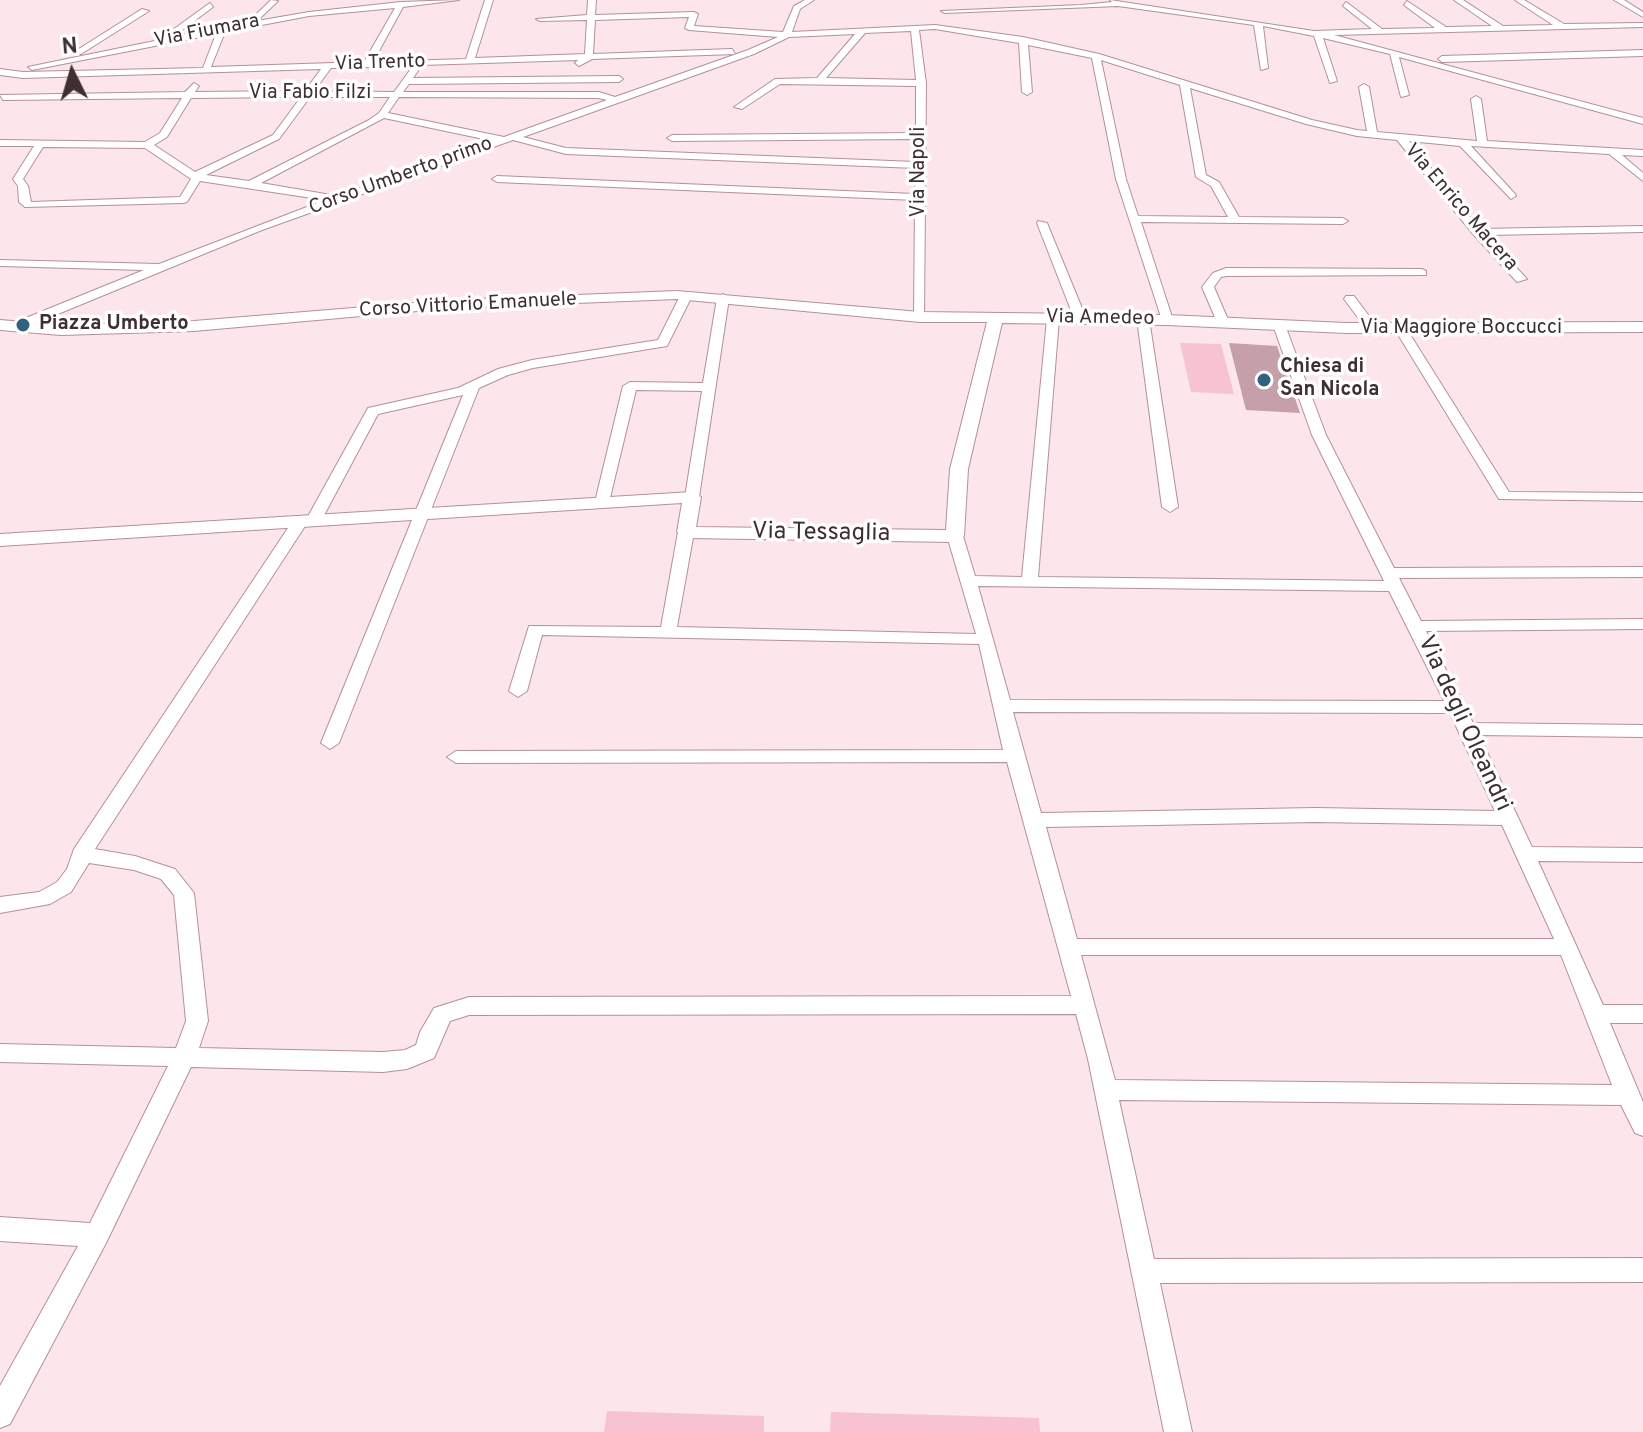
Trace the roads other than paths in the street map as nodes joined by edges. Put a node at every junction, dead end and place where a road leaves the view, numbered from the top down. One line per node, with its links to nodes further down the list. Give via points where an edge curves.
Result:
1 (339, 0): 19 (street)
2 (455, 0): 15 (street, Via Fiumara)
3 (489, 0): 45 (street)
4 (555, 0): 5 (street)
5 (571, 0)
6 (592, 0): 21 (street)
7 (810, 0): 35 (street, via 797,8 786,30)
8 (1458, 0): 30 (street)
9 (1519, 0): 28 (street)
10 (1618, 0): 20 (street)
11 (274, 1): 23 (street)
12 (1116, 2): 24 (street); 27 (street, via 943,6)
13 (378, 3): 15 (street, Via Fiumara); 19 (street, Via Fiumara)
14 (1407, 3): 32 (street)
15 (401, 4): 47 (street)
16 (1346, 4): 33 (street)
17 (210, 5): 36 (street)
18 (145, 11): 43 (street)
19 (328, 11): 23 (street, Via Fiumara)
20 (1643, 15)
21 (591, 17): 22 (street); 35 (street, via 694,14 689,28); 42 (street)
22 (540, 19)
23 (251, 23): 29 (street, Via Fiumara)
24 (1258, 23): 34 (street); 49 (street)
25 (1643, 25): 28 (street)
26 (915, 27): 27 (street); 31 (street); 58 (street, Via Napoli)
27 (935, 27): 37 (street)
28 (1562, 27): 30 (street)
29 (223, 28): 36 (street, Via Fiumara); 50 (street)
30 (1502, 29): 32 (street)
31 (863, 30): 35 (street); 55 (street)
32 (1444, 30): 33 (street)
33 (1379, 31): 34 (street)
34 (1317, 33): 39 (street); 56 (street)
35 (789, 35): 38 (street, Corso Umberto primo)
36 (164, 40): 43 (street, Via Fiumara)
37 (1023, 40): 41 (street); 60 (street)
38 (751, 52): 42 (street, Via Trento); 67 (street, Corso Umberto primo)
39 (1394, 52): 44 (street); 65 (street)
40 (1643, 53): 44 (street)
41 (1096, 56): 57 (street); 92 (street, via 1112,143)
42 (589, 58): 45 (street, Via Trento); 53 (street)
43 (66, 60): 51 (street, Via Fiumara)
44 (1428, 60): 71 (street)
45 (469, 62): 46 (street, Via Trento)
46 (419, 63): 47 (street, Via Trento); 54 (street)
47 (367, 65): 48 (street, Via Trento)
48 (328, 66): 50 (street, Via Trento); 62 (street)
49 (1264, 68)
50 (205, 70): 51 (street, Via Trento); 61 (street)
51 (3, 73): 68 (street, via 15,77)
52 (619, 79): 53 (street)
53 (549, 80): 54 (street); 64 (street)
54 (408, 81): 63 (street)
55 (819, 81): 58 (street); 69 (street, via 778,81)
56 (1333, 81)
57 (1184, 82): 72 (street, via 1309,122); 93 (street, via 1201,177 1215,184)
58 (921, 83): 73 (street, Via Napoli)
59 (1364, 87): 72 (street)
60 (1027, 92)
61 (189, 94): 62 (street, Via Fabio Filzi); 68 (street, Via Fabio Filzi); 81 (street, via 164,135)
62 (308, 94): 63 (street, Via Fabio Filzi); 85 (street, via 276,137)
63 (398, 94): 64 (street, Via Fabio Filzi); 70 (street)
64 (522, 95): 67 (street, Via Fabio Filzi, via 599,95)
65 (1404, 95)
66 (1476, 99): 80 (street)
67 (615, 100): 75 (street, Corso Umberto primo)
68 (2, 101)
69 (739, 107)
70 (382, 115): 75 (street); 88 (street)
71 (1643, 121)
72 (1372, 134): 74 (street)
73 (920, 136): 76 (street); 84 (street, Via Napoli)
74 (1400, 137): 78 (street); 97 (street, Via Enrico Macera)
75 (508, 138): 84 (street, via 566,151); 91 (street, Corso Umberto primo)
76 (672, 138)
77 (0, 143): 79 (street)
78 (1463, 143): 80 (street); 89 (street)
79 (40, 144): 81 (street); 85 (street, via 18,179 29,205 183,200)
80 (1482, 144): 82 (street)
81 (147, 145): 85 (street)
82 (1611, 151): 83 (street); 86 (street)
83 (1643, 153)
84 (919, 165): 90 (street, Via Napoli)
85 (196, 177): 88 (street)
86 (1643, 178)
87 (497, 179): 90 (street)
88 (251, 184): 91 (street)
89 (1511, 196)
90 (920, 197): 105 (street, Via Napoli)
91 (336, 199): 99 (street, Corso Umberto primo)
92 (1135, 219): 93 (street); 110 (street)
93 (1235, 220): 94 (street)
94 (1343, 221)
95 (1042, 223): 106 (street)
96 (1643, 229): 97 (street)
97 (1477, 232): 101 (street, Via Enrico Macera)
98 (0, 263): 99 (street)
99 (161, 267): 113 (street, Corso Umberto primo, via 39,320)
100 (1422, 273): 111 (street, via 1226,272 1208,287)
101 (1521, 279)
102 (686, 296): 103 (street, Corso Vittorio Emanuele); 113 (street, Corso Vittorio Emanuele, via 451,304 194,326); 117 (street, via 663,343 532,364)
103 (723, 298): 105 (street, Corso Vittorio Emanuele); 118 (street)
104 (1350, 299): 115 (street)
105 (920, 317): 107 (street, Via Amedeo)
106 (1080, 318): 108 (street, Via Amedeo); 109 (street, Via Amedeo)
107 (995, 319): 108 (street, Via Amedeo); 126 (street, via 959,469)
108 (1053, 319): 131 (street)
109 (1143, 319): 110 (street, Via Amedeo); 122 (street)
110 (1167, 320): 111 (street, Via Amedeo)
111 (1223, 322): 112 (street, Via Amedeo)
112 (1279, 325): 115 (street, Via Maggiore Boccucci); 129 (street, Via degli Oleandri, via 1319,435)
113 (4, 326)
114 (1643, 327): 116 (street, Via Maggiore Boccucci)
115 (1372, 328): 116 (street, Via Maggiore Boccucci)
116 (1400, 328): 120 (street, via 1504,496)
117 (473, 386): 123 (street); 124 (street, via 373,411)
118 (711, 387): 119 (street); 121 (street, via 630,386)
119 (692, 497): 121 (street); 125 (street)
120 (1643, 497)
121 (602, 502): 123 (street)
122 (1170, 507)
123 (421, 514): 124 (street); 141 (street)
124 (307, 521): 127 (street); 146 (street)
125 (686, 532): 126 (street, Via Tessaglia); 134 (street)
126 (955, 536): 130 (street)
127 (0, 540)
128 (1643, 572): 129 (street)
129 (1394, 580): 131 (street); 133 (street, Via degli Oleandri)
130 (967, 581): 131 (street); 135 (street)
131 (1029, 583)
132 (1643, 624): 133 (street)
133 (1418, 626): 138 (street, Via degli Oleandri)
134 (668, 632): 135 (street); 136 (street, via 535,630)
135 (985, 639): 137 (street)
136 (518, 691)
137 (1003, 706): 138 (street); 142 (street)
138 (1457, 707): 139 (street, Via degli Oleandri)
139 (1467, 729): 140 (street); 144 (street, Via degli Oleandri)
140 (1643, 731)
141 (330, 743)
142 (1014, 756): 143 (street); 145 (street)
143 (456, 757)
144 (1507, 818): 145 (street); 147 (street, Via degli Oleandri)
145 (1034, 820): 150 (street)
146 (81, 854): 149 (street, via 64,887 43,899); 156 (street, via 168,874 184,893 197,1021)
147 (1524, 854): 148 (street); 151 (street, Via degli Oleandri)
148 (1643, 855)
149 (0, 905)
150 (1069, 947): 151 (street); 152 (street)
151 (1568, 947): 153 (street, Via degli Oleandri)
152 (1084, 1005): 156 (street, via 469,1006 442,1014 426,1051 407,1059); 157 (street)
153 (1594, 1014): 154 (street); 158 (street, Via degli Oleandri)
154 (1643, 1014)
155 (0, 1053): 156 (street)
156 (184, 1057): 161 (street)
157 (1105, 1090): 158 (street); 163 (street)
158 (1628, 1095): 159 (street, Via degli Oleandri)
159 (1643, 1126)
160 (0, 1229): 161 (street)
161 (97, 1235): 164 (street)
162 (1643, 1270): 163 (street)
163 (1144, 1271): 165 (street)
164 (0, 1414)
165 (1178, 1432)

